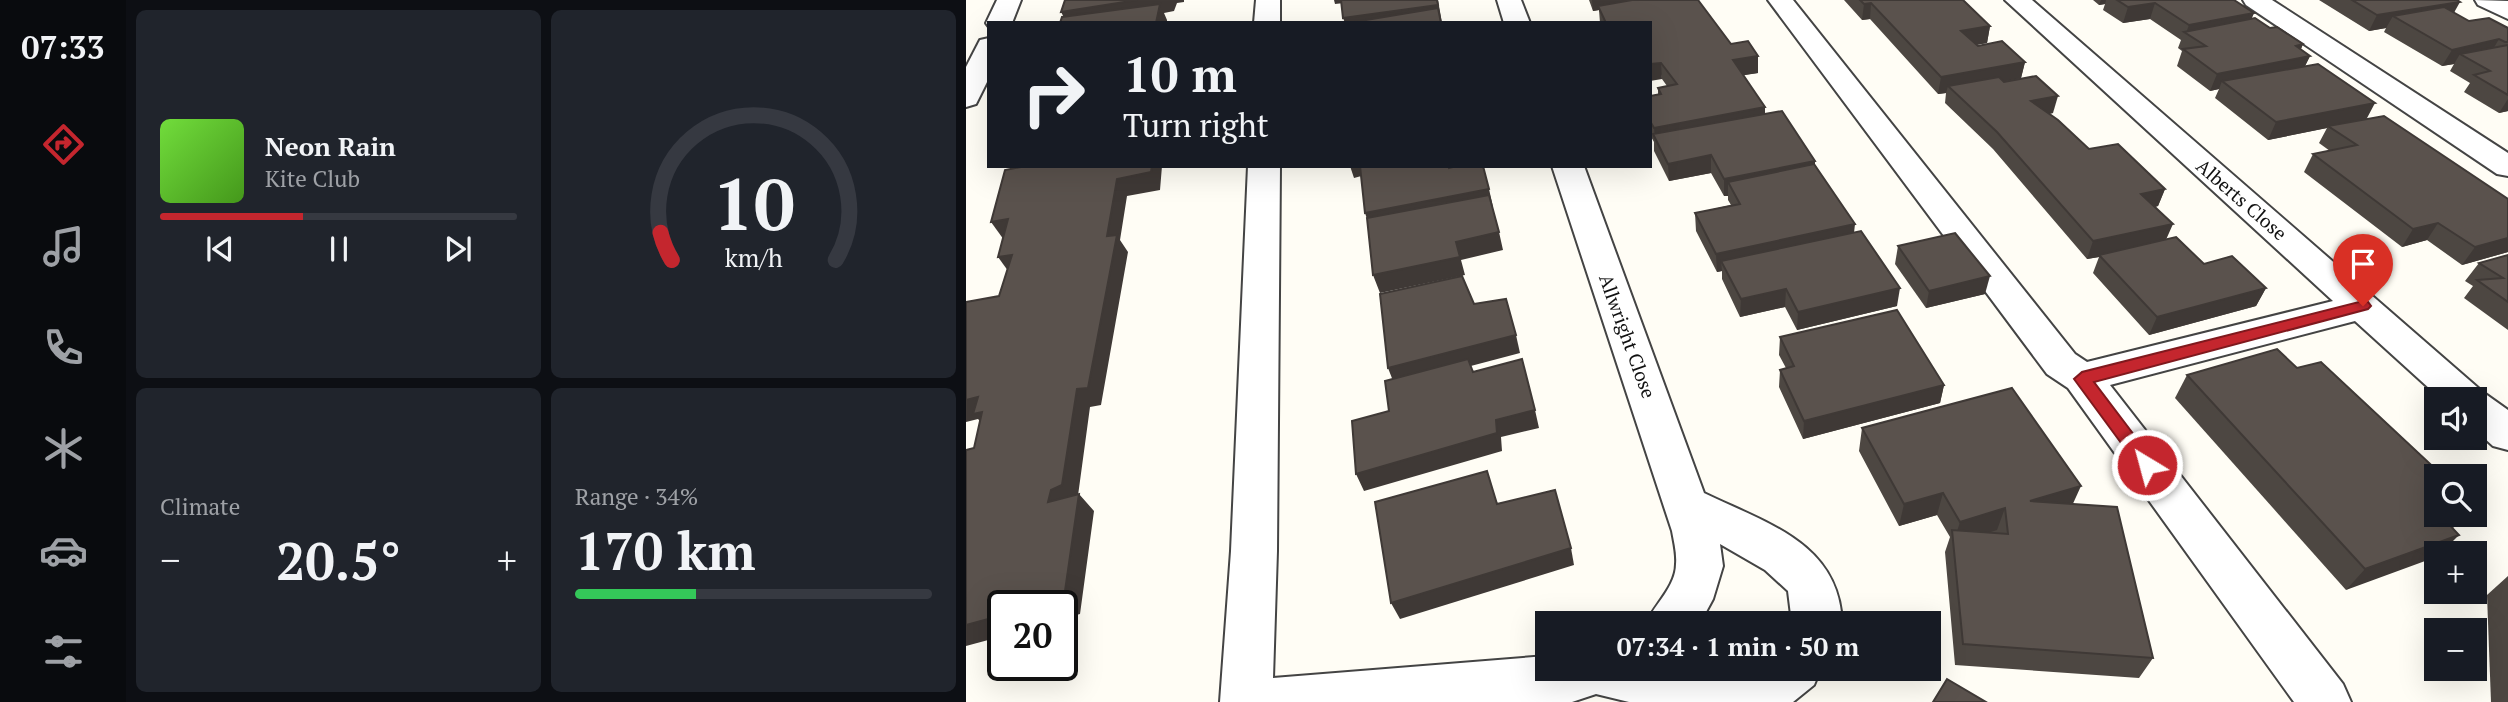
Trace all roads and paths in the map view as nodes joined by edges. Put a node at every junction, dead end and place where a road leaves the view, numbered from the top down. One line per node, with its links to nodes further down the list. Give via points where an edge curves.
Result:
1 (1009, 0): 9 (street)
2 (1268, 0): 10 (street)
3 (1509, 0): 11 (street)
4 (1780, 0): 18 (street, via 2062,364)
5 (2017, 0): 17 (street, Alberts Close)
6 (2255, 0): 14 (street)
7 (2487, 0): 8 (street)
8 (2508, 11)
9 (1000, 21)
10 (1267, 21)
11 (1516, 21)
12 (987, 51): 13 (street)
13 (966, 98)
14 (2508, 167)
15 (1264, 168): 28 (street)
16 (1569, 168): 22 (street, Allwright Close)
17 (2363, 306): 18 (street); 19 (street, Alberts Close)
18 (2082, 379): 30 (street)
19 (2454, 387)
20 (2487, 416): 21 (street)
21 (2508, 434)
22 (1688, 506): 23 (street, Allwright Close, via 1700,566); 24 (street, via 1779,555 1806,577)
23 (1680, 611)
24 (1817, 611)
25 (1535, 681): 29 (street)
26 (1648, 681): 27 (street, via 1706,695 1741,695)
27 (1781, 681)
28 (1247, 702)
29 (1276, 702)
30 (2325, 702)

